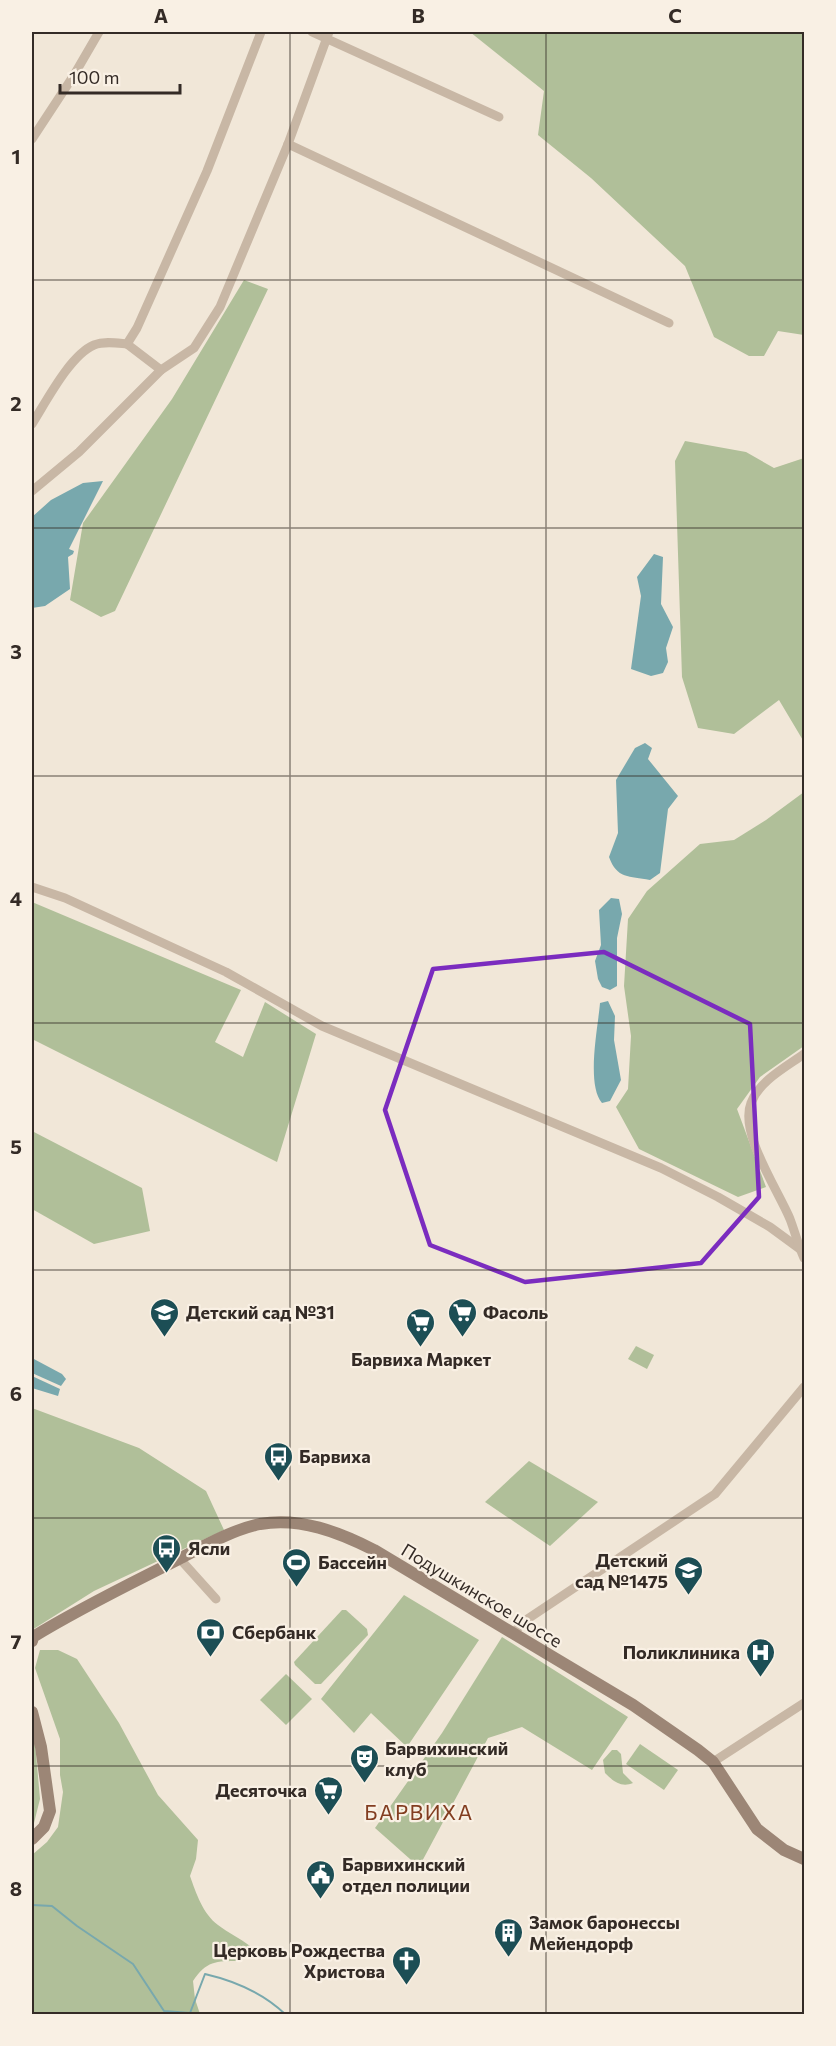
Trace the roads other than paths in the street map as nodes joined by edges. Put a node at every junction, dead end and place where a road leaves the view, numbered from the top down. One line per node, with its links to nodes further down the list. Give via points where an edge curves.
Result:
1 (99, 32): 6 (street)
2 (261, 32): 9 (street, via 207,171)
3 (312, 32): 4 (street)
4 (328, 34): 5 (street); 7 (street)
5 (499, 117)
6 (32, 139)
7 (288, 144): 8 (street); 10 (street, via 220,307 194,348)
8 (669, 323)
9 (127, 344): 10 (street); 11 (street, via 108,342 82,352)
10 (161, 370): 12 (street, via 79,452)
11 (32, 424)
12 (32, 491)
13 (32, 887): 15 (street, via 226,972 322,1026 662,1168 761,1222)
14 (804, 1054): 15 (street, via 756,1092 748,1118 758,1154)
15 (802, 1253)
16 (804, 1387): 19 (street, via 716,1494 524,1622)
17 (180, 1559): 18 (street); 19 (main road, Подушкинское шоссе, via 260,1524 294,1523 328,1529 374,1550); 20 (main road, Подушкинское шоссе, via 77,1610)
18 (216, 1599)
19 (513, 1634): 23 (main road, Подушкинское шоссе, via 640,1710)
20 (32, 1641)
21 (804, 1703): 23 (street)
22 (32, 1713): 24 (main road, via 50,1811 44,1827)
23 (713, 1762): 25 (main road, Подушкинское шоссе, via 757,1829 784,1850)
24 (32, 1839)
25 (804, 1859)

